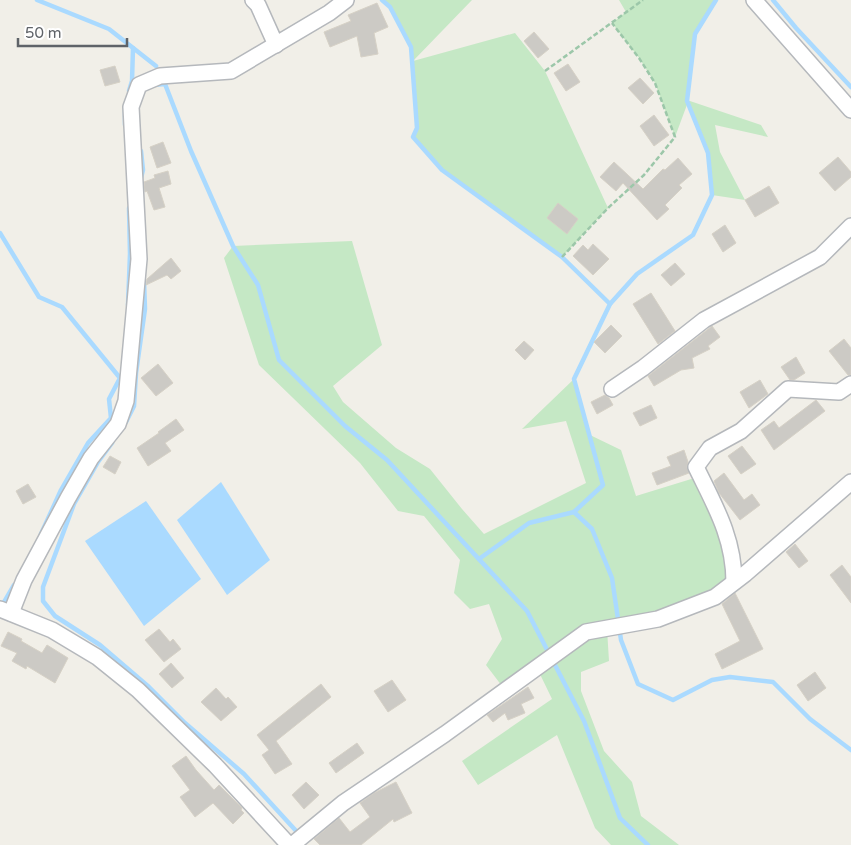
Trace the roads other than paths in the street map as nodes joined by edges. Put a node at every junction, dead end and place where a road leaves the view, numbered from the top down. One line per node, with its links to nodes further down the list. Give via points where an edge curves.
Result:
1 (253, 0): 4 (street)
2 (346, 0): 4 (street)
3 (754, 0): 5 (street)
4 (276, 45): 11 (street, via 231,71 160,76 139,85 131,107 139,259 126,401 118,424 91,458)
5 (851, 110)
6 (851, 226): 8 (street, via 820,257 704,320)
7 (851, 384): 10 (street, via 838,392 788,389 741,431 710,448 696,467 727,534)
8 (612, 389)
9 (851, 482): 10 (street)
10 (734, 582): 12 (street, via 715,597 658,618 586,632 343,803)
11 (5, 611): 12 (street, via 52,630 97,657 138,690)
12 (290, 845)

